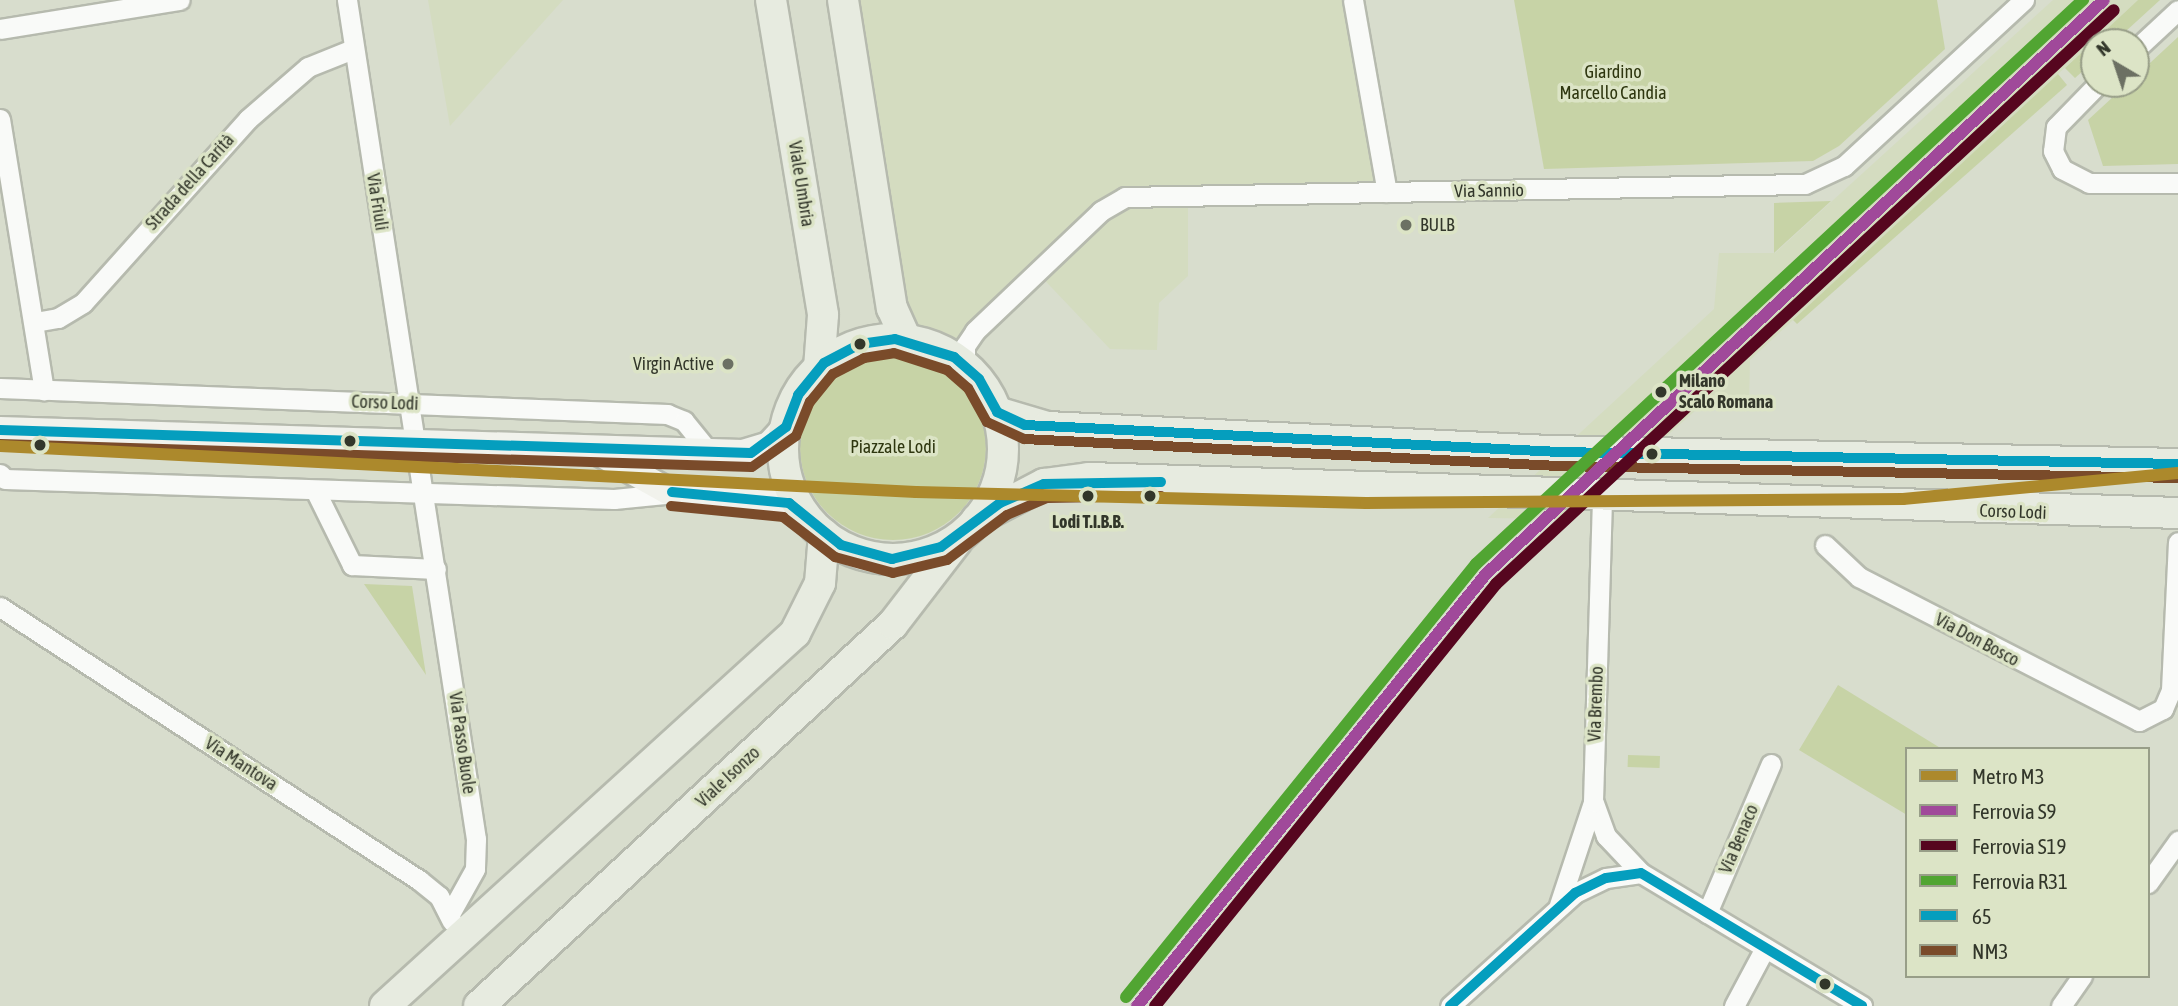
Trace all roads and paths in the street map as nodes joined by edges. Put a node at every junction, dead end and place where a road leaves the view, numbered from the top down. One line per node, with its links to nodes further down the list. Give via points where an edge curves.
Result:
1 (180, 0): 8 (street)
2 (346, 0): 10 (street, Via Friuli)
3 (771, 0): 17 (main road, Viale Umbria)
4 (843, 0): 16 (main road, via 892,308)
5 (1353, 0): 14 (street)
6 (2024, 0): 14 (street, Via Sannio, via 1854,158 1814,181 1776,188)
7 (2178, 10): 9 (street)
8 (0, 29)
9 (2150, 36)
10 (353, 49): 15 (street, Strada della Carità, via 308,67 248,119 83,303 58,318); 21 (street, Via Friuli)
11 (2083, 98): 13 (street, via 2062,117 2052,144 2059,166 2077,180)
12 (0, 119): 15 (street)
13 (2178, 183)
14 (1387, 192): 18 (street, Via Sannio, via 1125,197 1101,211 975,331 965,346)
15 (35, 322): 20 (street)
16 (906, 340): 17 (main road, via 875,340); 18 (main road)
17 (830, 360): 23 (main road, via 798,395)
18 (965, 365): 22 (main road)
19 (0, 388): 20 (street, Corso Lodi)
20 (44, 390): 21 (street, Corso Lodi)
21 (410, 404): 25 (street, Via Passo Buole); 27 (street, Corso Lodi, via 667,414 684,421)
22 (997, 412): 28 (main road, via 1046,427 1559,452); 37 (main road, via 1000,473)
23 (786, 427): 27 (main road, via 757,451); 34 (main road, via 785,469)
24 (0, 430): 25 (main road)
25 (416, 442): 26 (main road); 31 (street, Via Passo Buole)
26 (591, 449): 27 (main road); 32 (main road)
27 (709, 452)
28 (2178, 464)
29 (0, 474): 30 (street, via 5,479)
30 (315, 489): 31 (street); 41 (street, via 352,565)
31 (425, 493): 32 (street, via 614,499); 41 (street, Via Passo Buole)
32 (675, 493): 34 (main road, via 760,497)
33 (1600, 498): 35 (main road, Corso Lodi); 37 (main road, Corso Lodi, via 1065,479 1009,498); 44 (street, Via Brembo)
34 (800, 508): 38 (main road)
35 (2178, 513): 36 (street)
36 (2178, 520)
37 (970, 527): 38 (main road, via 923,555 892,559 859,554); 55 (main road, Viale Isonzo, via 893,624)
38 (824, 534): 51 (main road, via 824,569 795,633)
39 (2178, 542): 40 (street, Via Don Bosco, via 2171,690 2163,709 2139,721 1859,577)
40 (1825, 545)
41 (436, 569): 49 (street, Via Passo Buole, via 477,853)
42 (0, 607): 49 (street, Via Mantova, via 419,880)
43 (1771, 764): 50 (street, Via Benaco)
44 (1593, 802): 46 (street, via 1606,836); 48 (street, Via Brembo)
45 (2178, 841): 47 (street)
46 (1641, 873): 48 (street, Via Brembo, via 1597,881); 50 (street)
47 (2150, 880)
48 (1559, 905): 56 (street, Via Brembo)
49 (451, 912): 51 (street)
50 (1707, 913): 52 (street)
51 (455, 942): 54 (main road)
52 (1765, 948): 57 (street); 58 (street)
53 (2081, 978): 59 (street)
54 (385, 1006)
55 (479, 1006)
56 (1450, 1006)
57 (1734, 1006)
58 (1862, 1006)
59 (2062, 1006)

